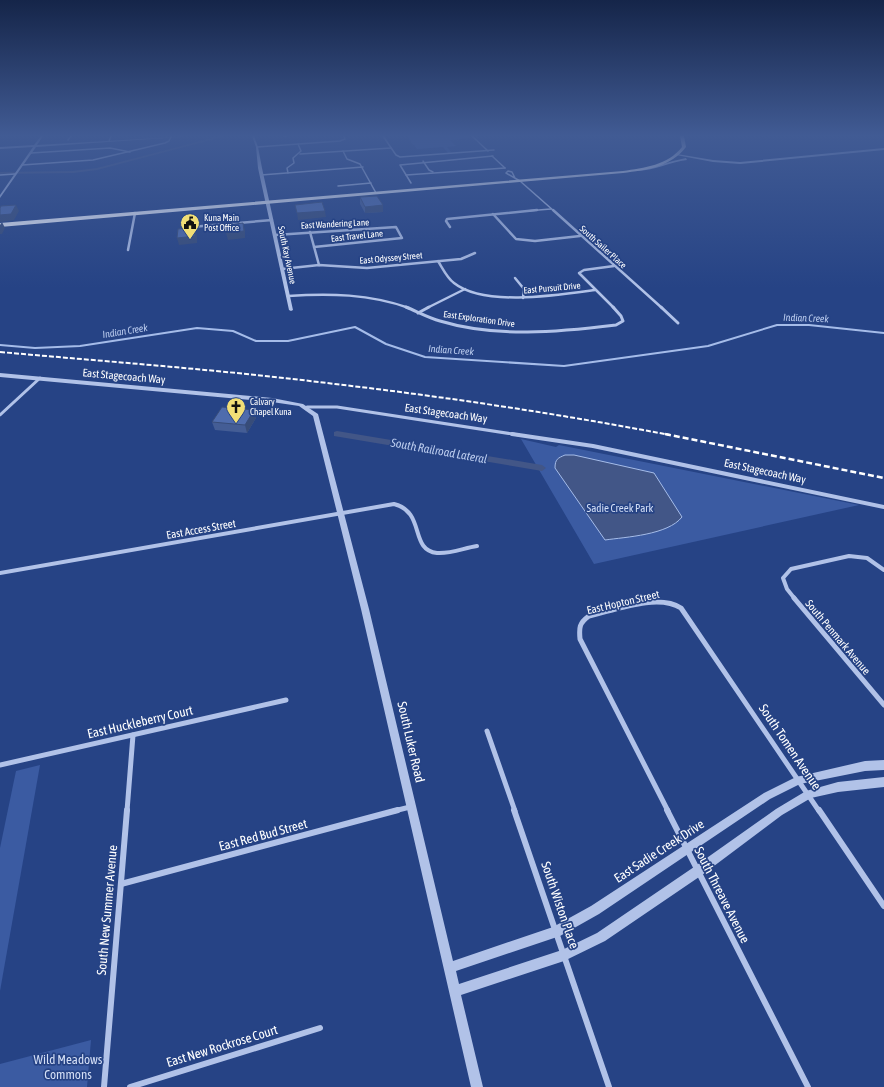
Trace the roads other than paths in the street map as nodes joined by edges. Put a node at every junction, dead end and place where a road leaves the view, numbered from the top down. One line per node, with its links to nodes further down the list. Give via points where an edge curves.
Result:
1 (7, 187): 7 (street)
2 (265, 187): 8 (street, South Kay Avenue)
3 (373, 187): 6 (street)
4 (439, 187): 6 (main road)
5 (525, 187): 9 (street, South Sailer Place)
6 (376, 193): 8 (main road)
7 (0, 197)
8 (269, 202): 10 (main road); 12 (street, South Kay Avenue)
9 (550, 209): 11 (street); 18 (street, South Sailer Place)
10 (135, 213): 13 (main road); 21 (street)
11 (493, 214): 15 (street, via 447,219); 18 (street, via 513,237 522,240)
12 (272, 220): 14 (street); 17 (street, South Kay Avenue)
13 (0, 225)
14 (191, 227)
15 (450, 227)
16 (310, 232): 17 (street, East Wandering Lane); 19 (street, East Wandering Lane, via 396,227); 20 (street)
17 (275, 235): 26 (street, South Kay Avenue)
18 (580, 236): 25 (street, South Sailer Place)
19 (402, 238): 20 (street, East Travel Lane)
20 (314, 247): 24 (street)
21 (128, 250)
22 (475, 253): 23 (street, East Odyssey Street)
23 (438, 261): 24 (street, East Odyssey Street, via 367,268); 28 (street, via 450,280)
24 (319, 265): 26 (street, East Odyssey Street)
25 (614, 266): 29 (street, via 579,272); 34 (street, South Sailer Place)
26 (282, 269): 30 (street, South Kay Avenue)
27 (515, 278): 31 (street, via 524,289)
28 (464, 289): 31 (street, East Pursuit Drive); 33 (street)
29 (594, 290): 31 (street, East Pursuit Drive); 33 (street, East Exploration Drive, via 623,321 616,325 564,332 528,333 448,323)
30 (288, 296): 32 (street, South Kay Avenue); 33 (street, East Exploration Drive, via 356,296 397,304)
31 (523, 298)
32 (291, 310)
33 (418, 313)
34 (678, 324)
35 (0, 375): 36 (street, East Stagecoach Way)
36 (40, 378): 37 (street, East Stagecoach Way, via 272,400); 38 (street)
37 (307, 407): 39 (street, East Stagecoach Way, via 337,407 593,446); 40 (street, South Luker Road, via 316,414)
38 (0, 415)
39 (884, 507)
40 (340, 514): 41 (street, East Access Street, via 394,504 404,505 410,510 423,547 429,552 440,553); 43 (street, East Access Street); 55 (street, South Luker Road)
41 (477, 546)
42 (884, 570): 47 (street, South Penmark Avenue, via 867,558 849,556 791,569 783,578 787,589)
43 (0, 573)
44 (673, 603): 45 (street, East Hopton Street, via 657,601 590,616); 52 (street, South Tomen Avenue, via 686,613)
45 (579, 626): 56 (street, South Threave Avenue, via 580,639)
46 (286, 700): 49 (street, East Huckleberry Court)
47 (884, 705)
48 (487, 731): 60 (street, South Wiston Place)
49 (133, 735): 50 (street, East Huckleberry Court); 58 (street, South New Summer Avenue)
50 (0, 765)
51 (884, 765): 52 (street, East Sadie Creek Drive, via 865,766)
52 (799, 780): 54 (street, South Tomen Avenue); 56 (street, East Sadie Creek Drive, via 767,796)
53 (884, 782): 54 (street, via 838,787)
54 (809, 794): 57 (street, via 779,812); 59 (street, South Tomen Avenue)
55 (412, 807): 58 (street, East Red Bud Street); 62 (street, South Luker Road)
56 (687, 850): 57 (street, South Threave Avenue); 60 (street, East Sadie Creek Drive)
57 (698, 871): 61 (street, via 601,937); 69 (street, South Threave Avenue)
58 (121, 884): 65 (street, South New Summer Avenue)
59 (884, 906)
60 (556, 932): 61 (street, South Wiston Place); 62 (street, East Sadie Creek Drive)
61 (564, 955): 63 (street); 68 (street, South Wiston Place)
62 (449, 968): 63 (street, South Luker Road)
63 (455, 992): 67 (street, South Luker Road)
64 (320, 1028): 66 (street, East New Rockrose Court)
65 (104, 1087)
66 (130, 1087)
67 (477, 1087)
68 (609, 1087)
69 (808, 1087)

